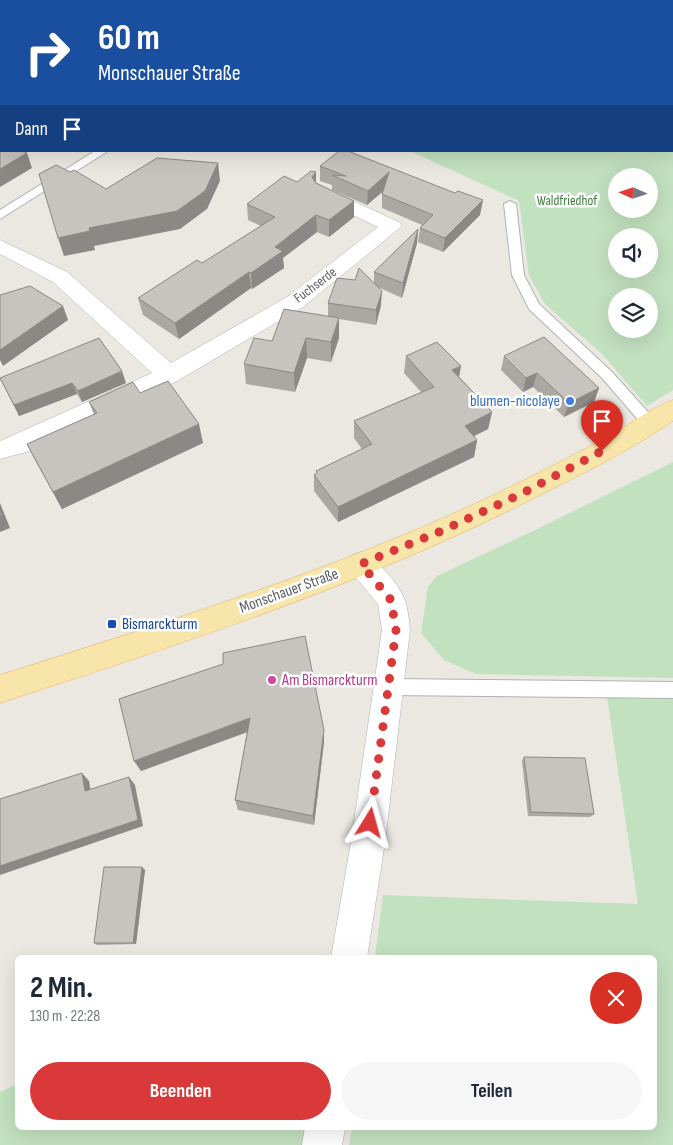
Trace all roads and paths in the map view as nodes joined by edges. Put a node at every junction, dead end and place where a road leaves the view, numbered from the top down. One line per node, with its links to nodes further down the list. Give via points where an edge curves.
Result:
1 (101, 152): 4 (lane)
2 (324, 194): 6 (street, Fuchserde, via 392,226 295,302)
3 (510, 204): 8 (lane, via 518,275 534,306 607,375)
4 (0, 216)
5 (0, 246): 6 (street, via 60,277)
6 (169, 375): 9 (street, Fuchserde)
7 (673, 409): 8 (main road, Monschauer Straße)
8 (651, 425): 10 (main road, Monschauer Straße, via 521,494)
9 (0, 450)
10 (361, 564): 11 (street, via 391,600 396,630); 12 (main road, Monschauer Straße, via 126,649)
11 (389, 687): 13 (lane); 14 (street)
12 (0, 689)
13 (673, 690)
14 (349, 955)
15 (325, 1130): 16 (street)
16 (322, 1145)

